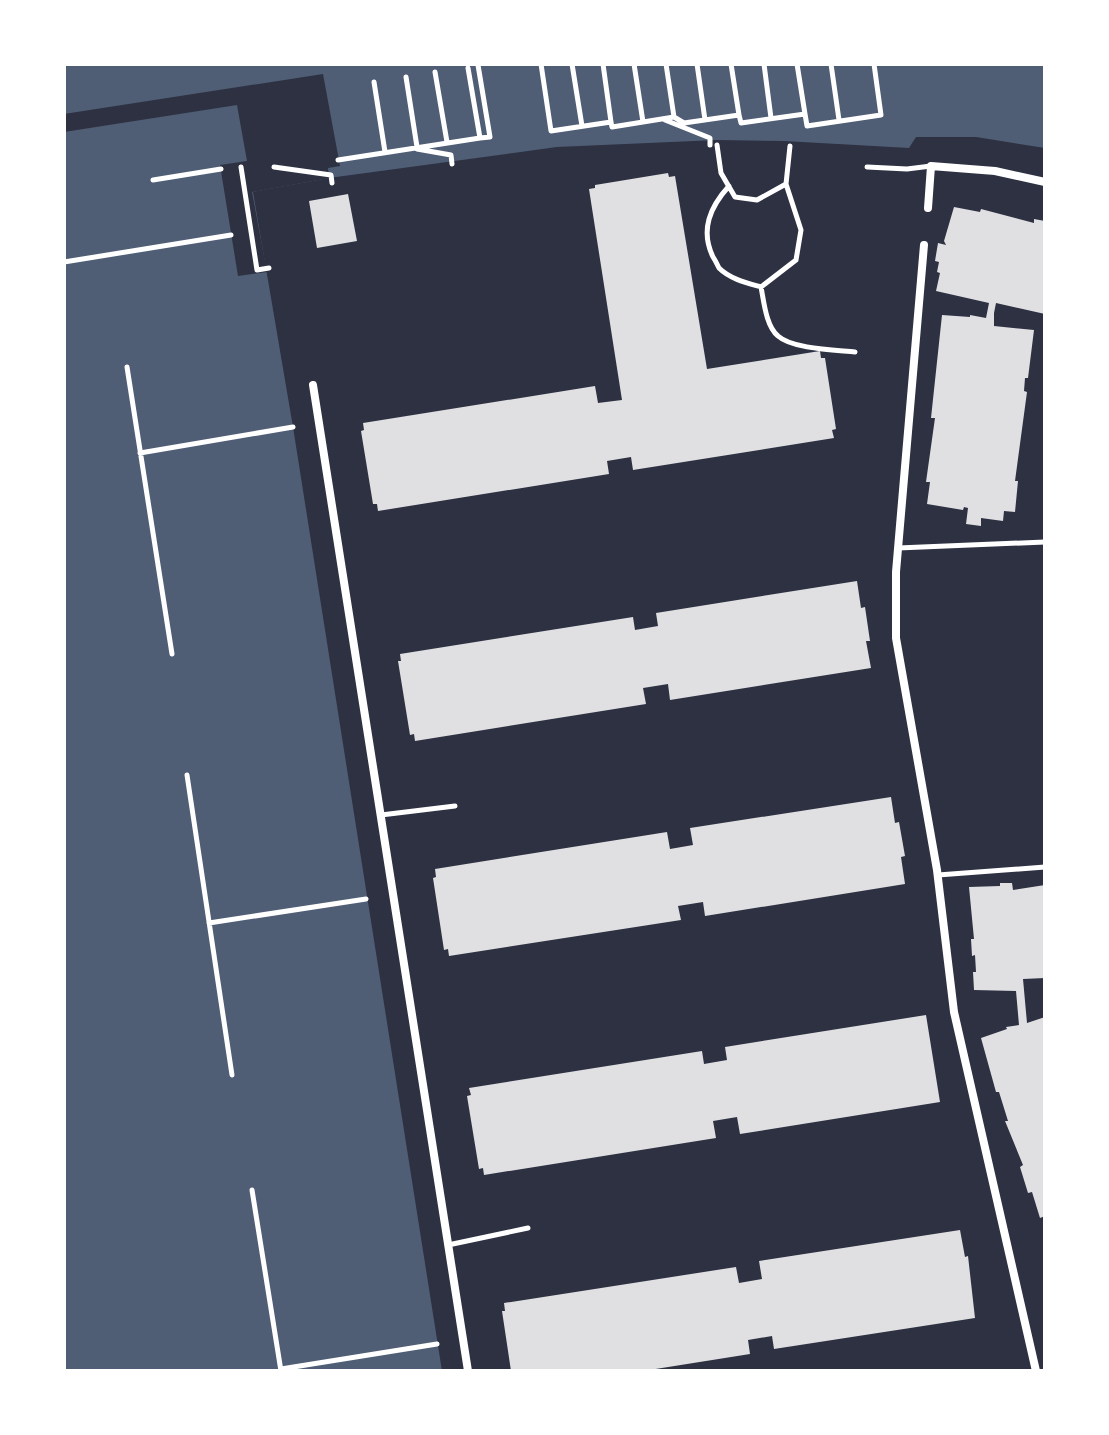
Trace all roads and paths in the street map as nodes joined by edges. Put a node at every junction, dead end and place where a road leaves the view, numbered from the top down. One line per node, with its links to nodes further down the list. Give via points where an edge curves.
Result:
1 (541, 64): 26 (path, via 551,131)
2 (572, 64): 26 (path)
3 (603, 64): 24 (path)
4 (634, 64): 25 (path)
5 (666, 64): 19 (path)
6 (697, 64): 22 (path)
7 (731, 64): 18 (path)
8 (764, 64): 21 (path)
9 (797, 64): 17 (path)
10 (831, 64): 23 (path)
11 (874, 64): 23 (path, via 881,115)
12 (478, 65): 27 (path, via 490,137)
13 (468, 68): 27 (path)
14 (435, 72): 28 (path)
15 (406, 77): 30 (path)
16 (374, 82): 31 (path)
17 (805, 114): 21 (path); 23 (path, via 807,126)
18 (739, 115): 21 (path, via 741,123); 22 (path)
19 (674, 117): 20 (path); 22 (path, via 684,123)
20 (663, 119): 25 (path); 43 (path, via 710,138)
21 (771, 119)
22 (705, 120)
23 (839, 120)
24 (611, 122): 25 (path, via 612,127); 26 (path)
25 (643, 122)
26 (582, 126)
27 (480, 138): 28 (path)
28 (447, 143): 30 (path)
29 (790, 146): 42 (path)
30 (414, 147): 31 (path); 33 (path, via 451,155)
31 (385, 152): 32 (path)
32 (338, 160)
33 (452, 164)
34 (931, 166): 37 (lane); 40 (street); 44 (street)
35 (241, 167): 48 (path, via 257,270)
36 (274, 167): 41 (path, via 331,175)
37 (867, 167)
38 (221, 169): 39 (path)
39 (153, 180)
40 (1045, 182)
41 (332, 183)
42 (786, 184): 43 (path, via 757,200 735,197); 49 (path, via 801,230 796,260)
43 (729, 186): 49 (path, via 707,220 708,244 719,268)
44 (928, 208)
45 (231, 235): 47 (path)
46 (924, 245): 56 (street)
47 (64, 262)
48 (269, 268)
49 (761, 287): 50 (path, via 777,336 794,344)
50 (855, 352)
51 (127, 367): 54 (path)
52 (313, 385): 60 (street)
53 (293, 427): 54 (path)
54 (140, 453): 57 (path)
55 (1045, 542): 56 (lane)
56 (898, 548): 62 (street, via 896,638)
57 (172, 654)
58 (187, 775): 64 (path)
59 (455, 806): 60 (lane)
60 (380, 815): 68 (street)
61 (1045, 867): 62 (lane)
62 (937, 875): 72 (street, via 954,1012)
63 (366, 899): 64 (path)
64 (209, 923): 65 (path)
65 (232, 1075)
66 (252, 1190): 70 (path)
67 (528, 1228): 68 (lane)
68 (448, 1245): 71 (street)
69 (437, 1344): 70 (path)
70 (281, 1370)
71 (468, 1371)
72 (1036, 1371)

